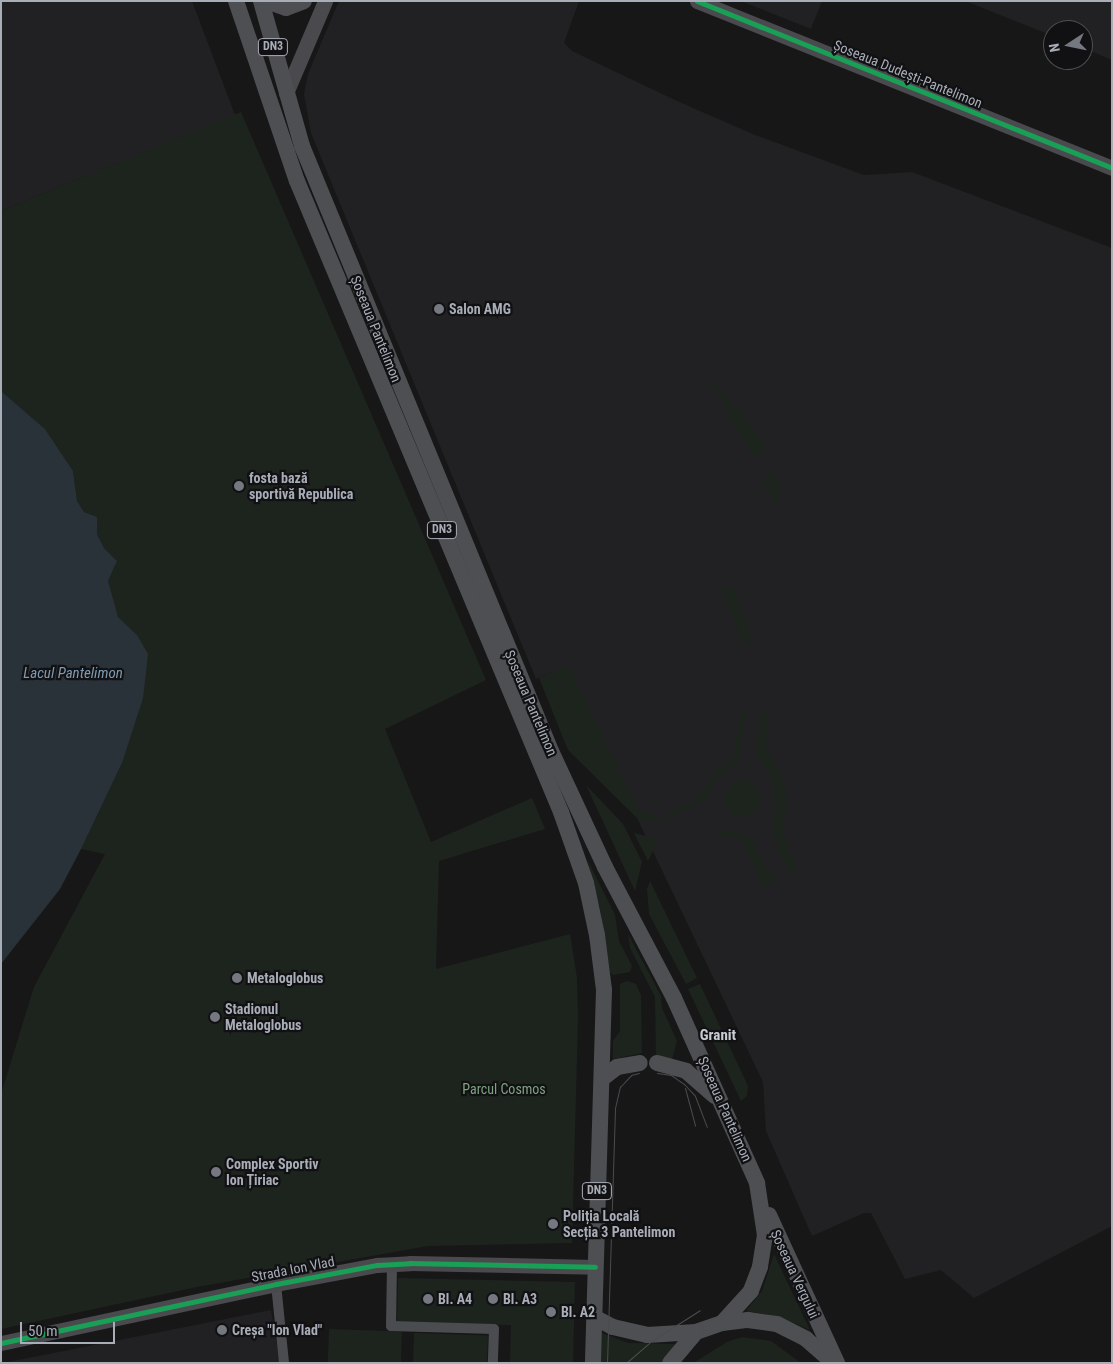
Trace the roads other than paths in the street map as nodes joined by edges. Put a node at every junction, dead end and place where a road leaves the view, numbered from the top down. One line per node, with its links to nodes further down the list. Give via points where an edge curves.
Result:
1 (236, 1): 7 (main road, Șoseaua Pantelimon / DN3)
2 (261, 1): 8 (main road, Șoseaua Pantelimon / DN3)
3 (266, 1): 4 (main road, via 286,8)
4 (304, 1)
5 (325, 1): 8 (street)
6 (697, 1): 10 (street, Șoseaua Dudești-Pantelimon)
7 (262, 82): 8 (main road); 9 (main road, Șoseaua Pantelimon / DN3)
8 (286, 93): 9 (main road); 14 (main road, Șoseaua Pantelimon / DN3, via 302,146 329,214 555,759 600,858 674,998)
9 (277, 127): 13 (main road, Șoseaua Pantelimon / DN3, via 572,842 598,935 604,990)
10 (1112, 168)
11 (640, 1062): 13 (main road, via 617,1066)
12 (657, 1063): 14 (main road, via 673,1066 693,1076)
13 (603, 1078): 17 (main road, Șoseaua Pantelimon / DN3)
14 (722, 1102): 15 (main road, Șoseaua Pantelimon / DN3)
15 (756, 1183): 20 (main road, Șoseaua Pantelimon / DN3, via 763,1215 764,1251 751,1291); 27 (main road, Șoseaua Vergului, via 778,1239)
16 (392, 1264): 17 (street, Strada Ion Vlad); 18 (street, Strada Ion Vlad); 24 (street, via 391,1326 494,1330)
17 (595, 1267): 19 (main road, Șoseaua Pantelimon / DN3)
18 (276, 1284): 22 (street, Strada Ion Vlad); 23 (street)
19 (594, 1317): 21 (main road, Șoseaua Pantelimon, via 612,1327 647,1335); 25 (main road, Șoseaua Pantelimon / DN3)
20 (722, 1323): 21 (main road, Șoseaua Pantelimon / DN3); 27 (main road, via 748,1320 777,1324 806,1339)
21 (696, 1332): 26 (main road)
22 (1, 1343)
23 (284, 1363)
24 (493, 1363)
25 (592, 1363)
26 (670, 1363)
27 (836, 1363)

